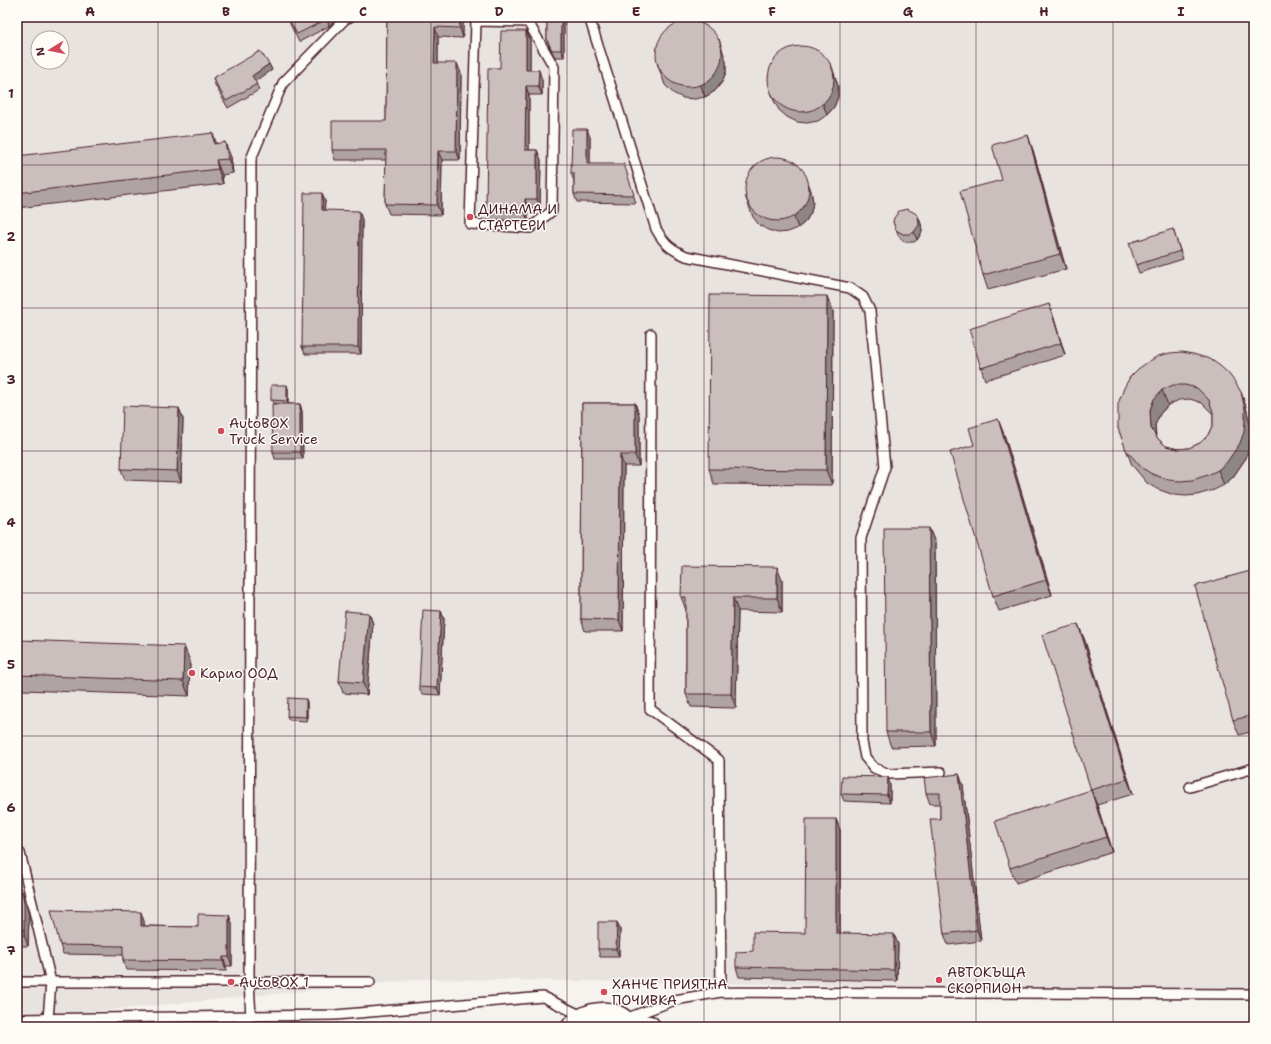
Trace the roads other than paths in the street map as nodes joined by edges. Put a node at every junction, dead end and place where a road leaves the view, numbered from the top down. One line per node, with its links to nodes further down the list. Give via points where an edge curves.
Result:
1 (350, 17): 11 (lane, via 345,19 283,83 251,158)
2 (589, 17): 6 (lane, via 656,229 663,241 672,250 686,256 850,288 863,297 870,311 885,467 861,538 862,742 865,757 874,768 888,774)
3 (527, 19): 3 (lane, via 554,67 552,211 530,228 470,224 476,21)
4 (651, 334): 13 (lane, via 650,709 719,760)
5 (1254, 768): 7 (lane)
6 (941, 772)
7 (1190, 786)
8 (20, 853): 10 (lane)
9 (17, 982): 10 (lane)
10 (51, 982): 11 (lane); 17 (lane)
11 (249, 982): 12 (lane); 15 (lane)
12 (370, 982)
13 (721, 992): 14 (lane); 19 (lane, via 676,1000)
14 (1254, 994)
15 (251, 1017): 17 (lane); 18 (lane, via 335,1015 543,997)
16 (17, 1019): 17 (lane)
17 (48, 1019)
18 (575, 1024): 19 (main road, via 598,1013 610,1014)
19 (632, 1025)

